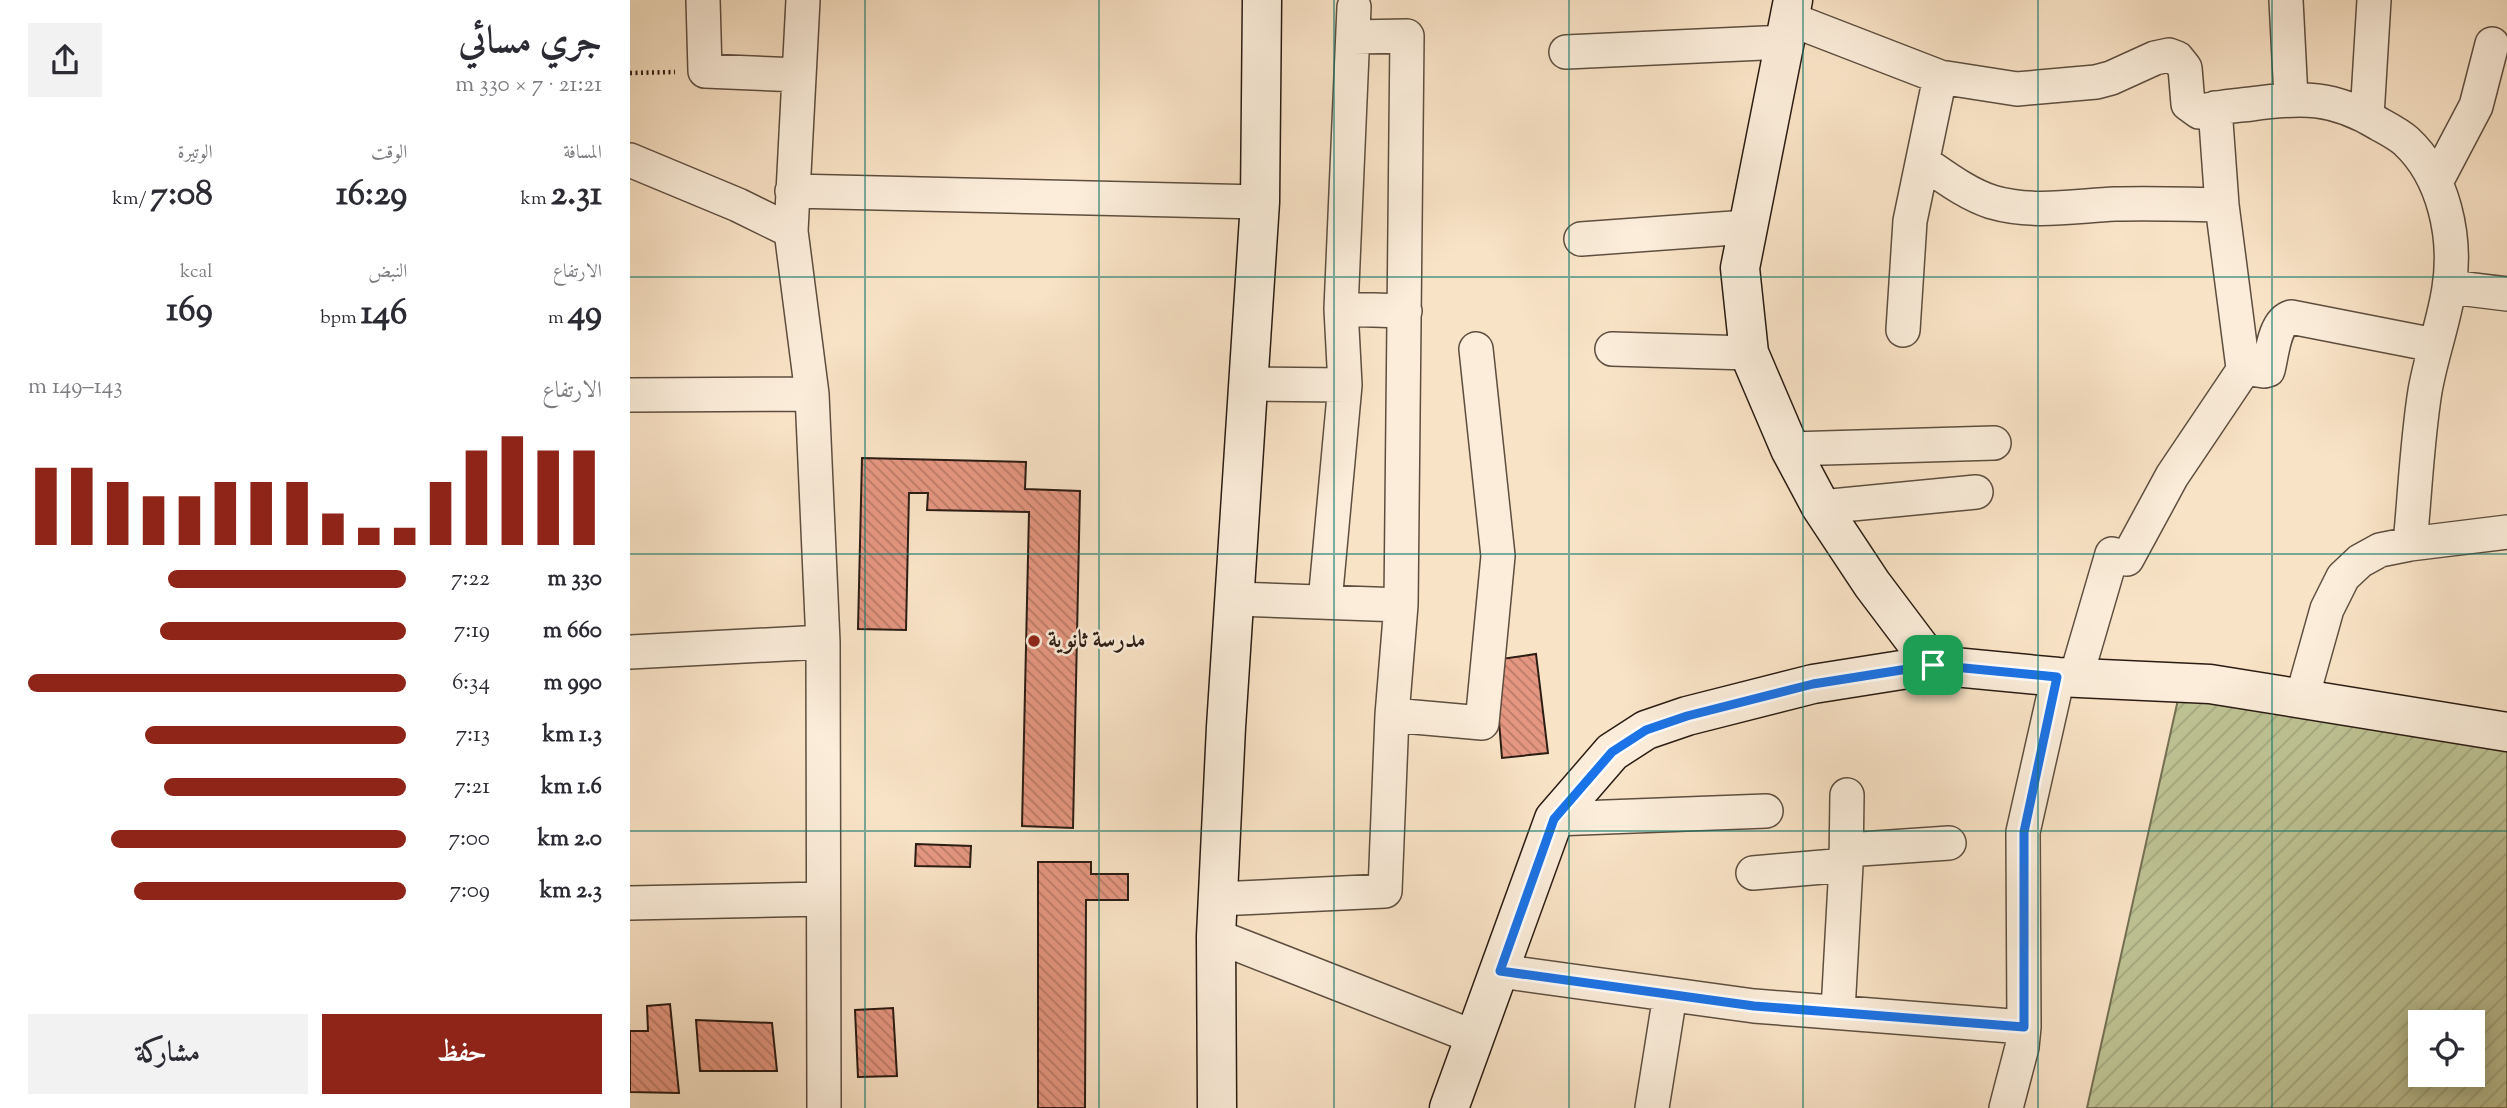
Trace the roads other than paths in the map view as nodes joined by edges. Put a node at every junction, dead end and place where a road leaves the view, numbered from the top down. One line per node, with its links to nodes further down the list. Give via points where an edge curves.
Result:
1 (703, 0): 9 (street, via 705,71)
2 (803, 0): 9 (street)
3 (1262, 0): 18 (street)
4 (2286, 0): 11 (street)
5 (2374, 0): 13 (street)
6 (1789, 20): 8 (street); 10 (street); 20 (street)
7 (2491, 44): 16 (street, via 2476,106)
8 (1566, 51)
9 (799, 75): 17 (street)
10 (1940, 77): 12 (street, via 2017,89 2081,84 2111,78 2169,55 2185,68 2188,104 2199,112); 15 (street)
11 (2291, 98): 12 (street); 13 (street, via 2323,100)
12 (2215, 108): 19 (street)
13 (2367, 116): 16 (street, via 2404,139)
14 (630, 160): 21 (street)
15 (1923, 162): 19 (street, via 1968,192 2014,207); 27 (street, via 1910,221)
16 (2436, 182): 23 (street, via 2451,248)
17 (792, 191): 18 (street); 21 (street)
18 (1261, 202): 33 (street)
19 (2222, 205): 32 (street)
20 (1747, 227): 22 (street); 31 (street, via 1740,268)
21 (791, 231): 35 (street)
22 (1581, 239)
23 (2449, 287): 24 (street); 28 (street)
24 (2504, 287)
25 (1341, 310): 26 (street); 26 (street, via 1353,22 1407,36); 34 (street)
26 (1405, 311): 45 (street)
27 (1903, 330)
28 (2434, 345): 32 (street, via 2291,317 2280,324 2268,370); 42 (street)
29 (1476, 349): 51 (street, via 1498,556 1482,723)
30 (1612, 349): 31 (street)
31 (1749, 354): 38 (street)
32 (2244, 369): 49 (street, via 2172,477 2127,559 2112,554)
33 (1248, 384): 34 (street); 43 (street)
34 (1345, 385): 44 (street)
35 (812, 394): 36 (street); 46 (street)
36 (630, 395)
37 (1994, 443): 38 (street)
38 (1790, 449): 40 (street)
39 (1976, 492): 40 (street)
40 (1821, 507): 48 (street)
41 (2507, 532): 42 (street)
42 (2410, 544): 50 (street, via 2380,550 2343,577 2327,609)
43 (1235, 599): 44 (street); 59 (street)
44 (1325, 602): 45 (street)
45 (1401, 605): 51 (street)
46 (823, 642): 47 (street); 60 (street)
47 (630, 652)
48 (1933, 665): 49 (street); 55 (street, via 1813,684 1646,730 1612,752)
49 (2067, 677): 50 (street, via 2210,684); 66 (street, via 2024,832)
50 (2302, 698): 52 (street)
51 (1392, 715): 59 (street, via 1385,891)
52 (2507, 732)
53 (1847, 795): 57 (street)
54 (1766, 811): 55 (street)
55 (1554, 819): 63 (street)
56 (1949, 843): 57 (street)
57 (1846, 857): 58 (street); 65 (street)
58 (1753, 873)
59 (1218, 899): 62 (street)
60 (822, 900): 61 (street); 68 (street)
61 (630, 902)
62 (1216, 936): 67 (street); 69 (street)
63 (1500, 971): 64 (street); 67 (street)
64 (1670, 995): 65 (street); 71 (street)
65 (1838, 1011): 66 (street)
66 (2024, 1027): 72 (street)
67 (1474, 1037): 70 (street)
68 (824, 1108)
69 (1217, 1108)
70 (1450, 1108)
71 (1652, 1108)
72 (2007, 1108)

